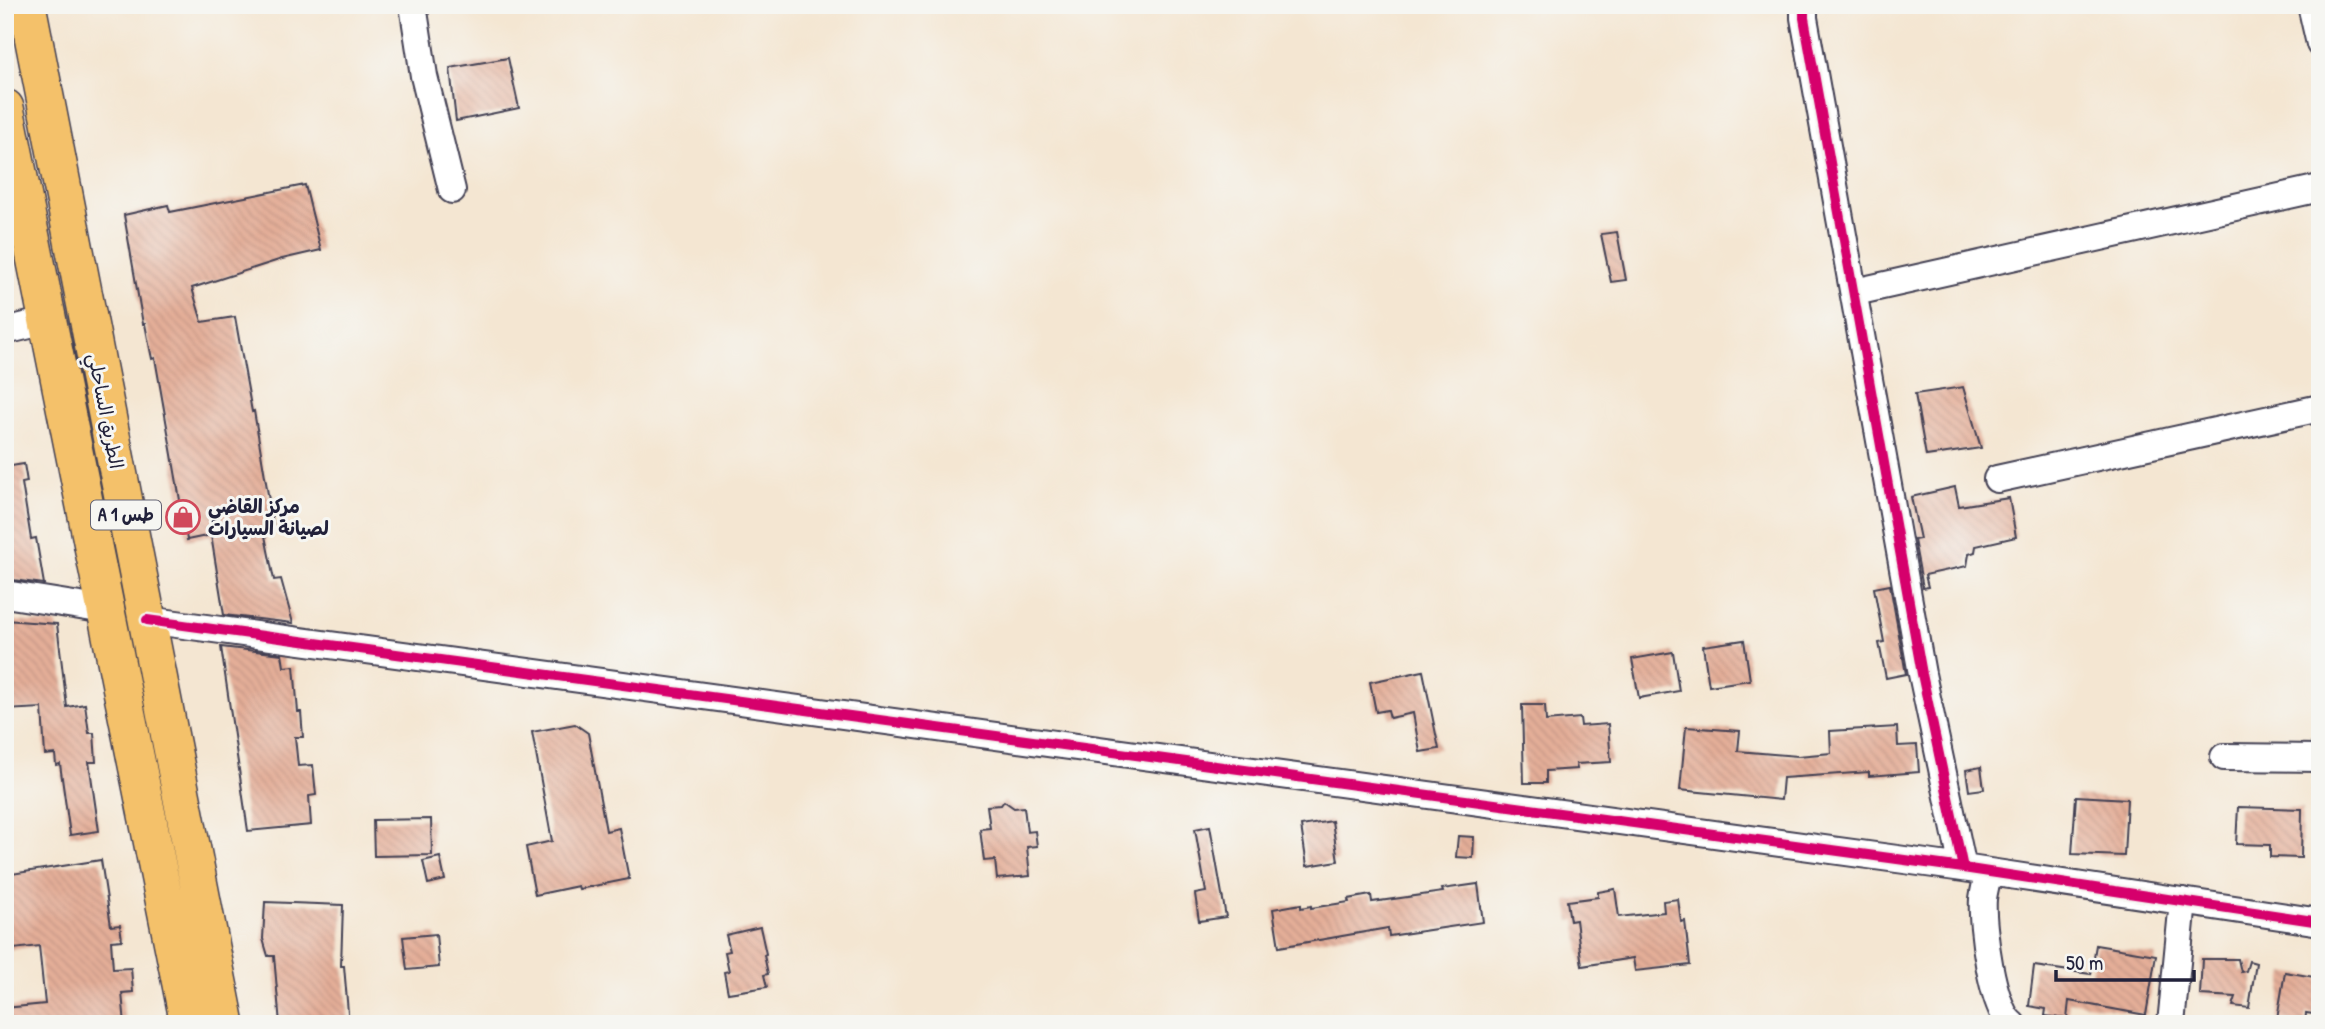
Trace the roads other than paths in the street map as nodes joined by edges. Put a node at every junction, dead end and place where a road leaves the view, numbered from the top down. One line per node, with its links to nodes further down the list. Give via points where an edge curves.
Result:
1 (27, 5): 16 (highway, الطريق الساحلي / A 1 طس)
2 (413, 5): 8 (street, via 424,76)
3 (1804, 5): 9 (street)
4 (2311, 5): 5 (street)
5 (2320, 44)
6 (5, 108): 10 (highway, الطريق الساحلي / A 1 طس)
7 (2320, 188): 9 (street)
8 (452, 190)
9 (1855, 292): 19 (street, via 1922,674)
10 (46, 321): 11 (street); 15 (highway, الطريق الساحلي / A 1 طس)
11 (5, 331)
12 (2320, 408): 13 (street)
13 (1997, 479)
14 (5, 594): 15 (street)
15 (105, 610): 23 (highway, الطريق الساحلي / A 1 طس)
16 (147, 620): 19 (street); 24 (highway, الطريق الساحلي / A 1 طس)
17 (2224, 757): 18 (street)
18 (2320, 758)
19 (1976, 870): 20 (street); 22 (street, via 1994,991)
20 (2183, 901): 21 (street); 25 (street)
21 (2320, 922)
22 (2009, 1023)
23 (189, 1024)
24 (226, 1024)
25 (2171, 1024)

